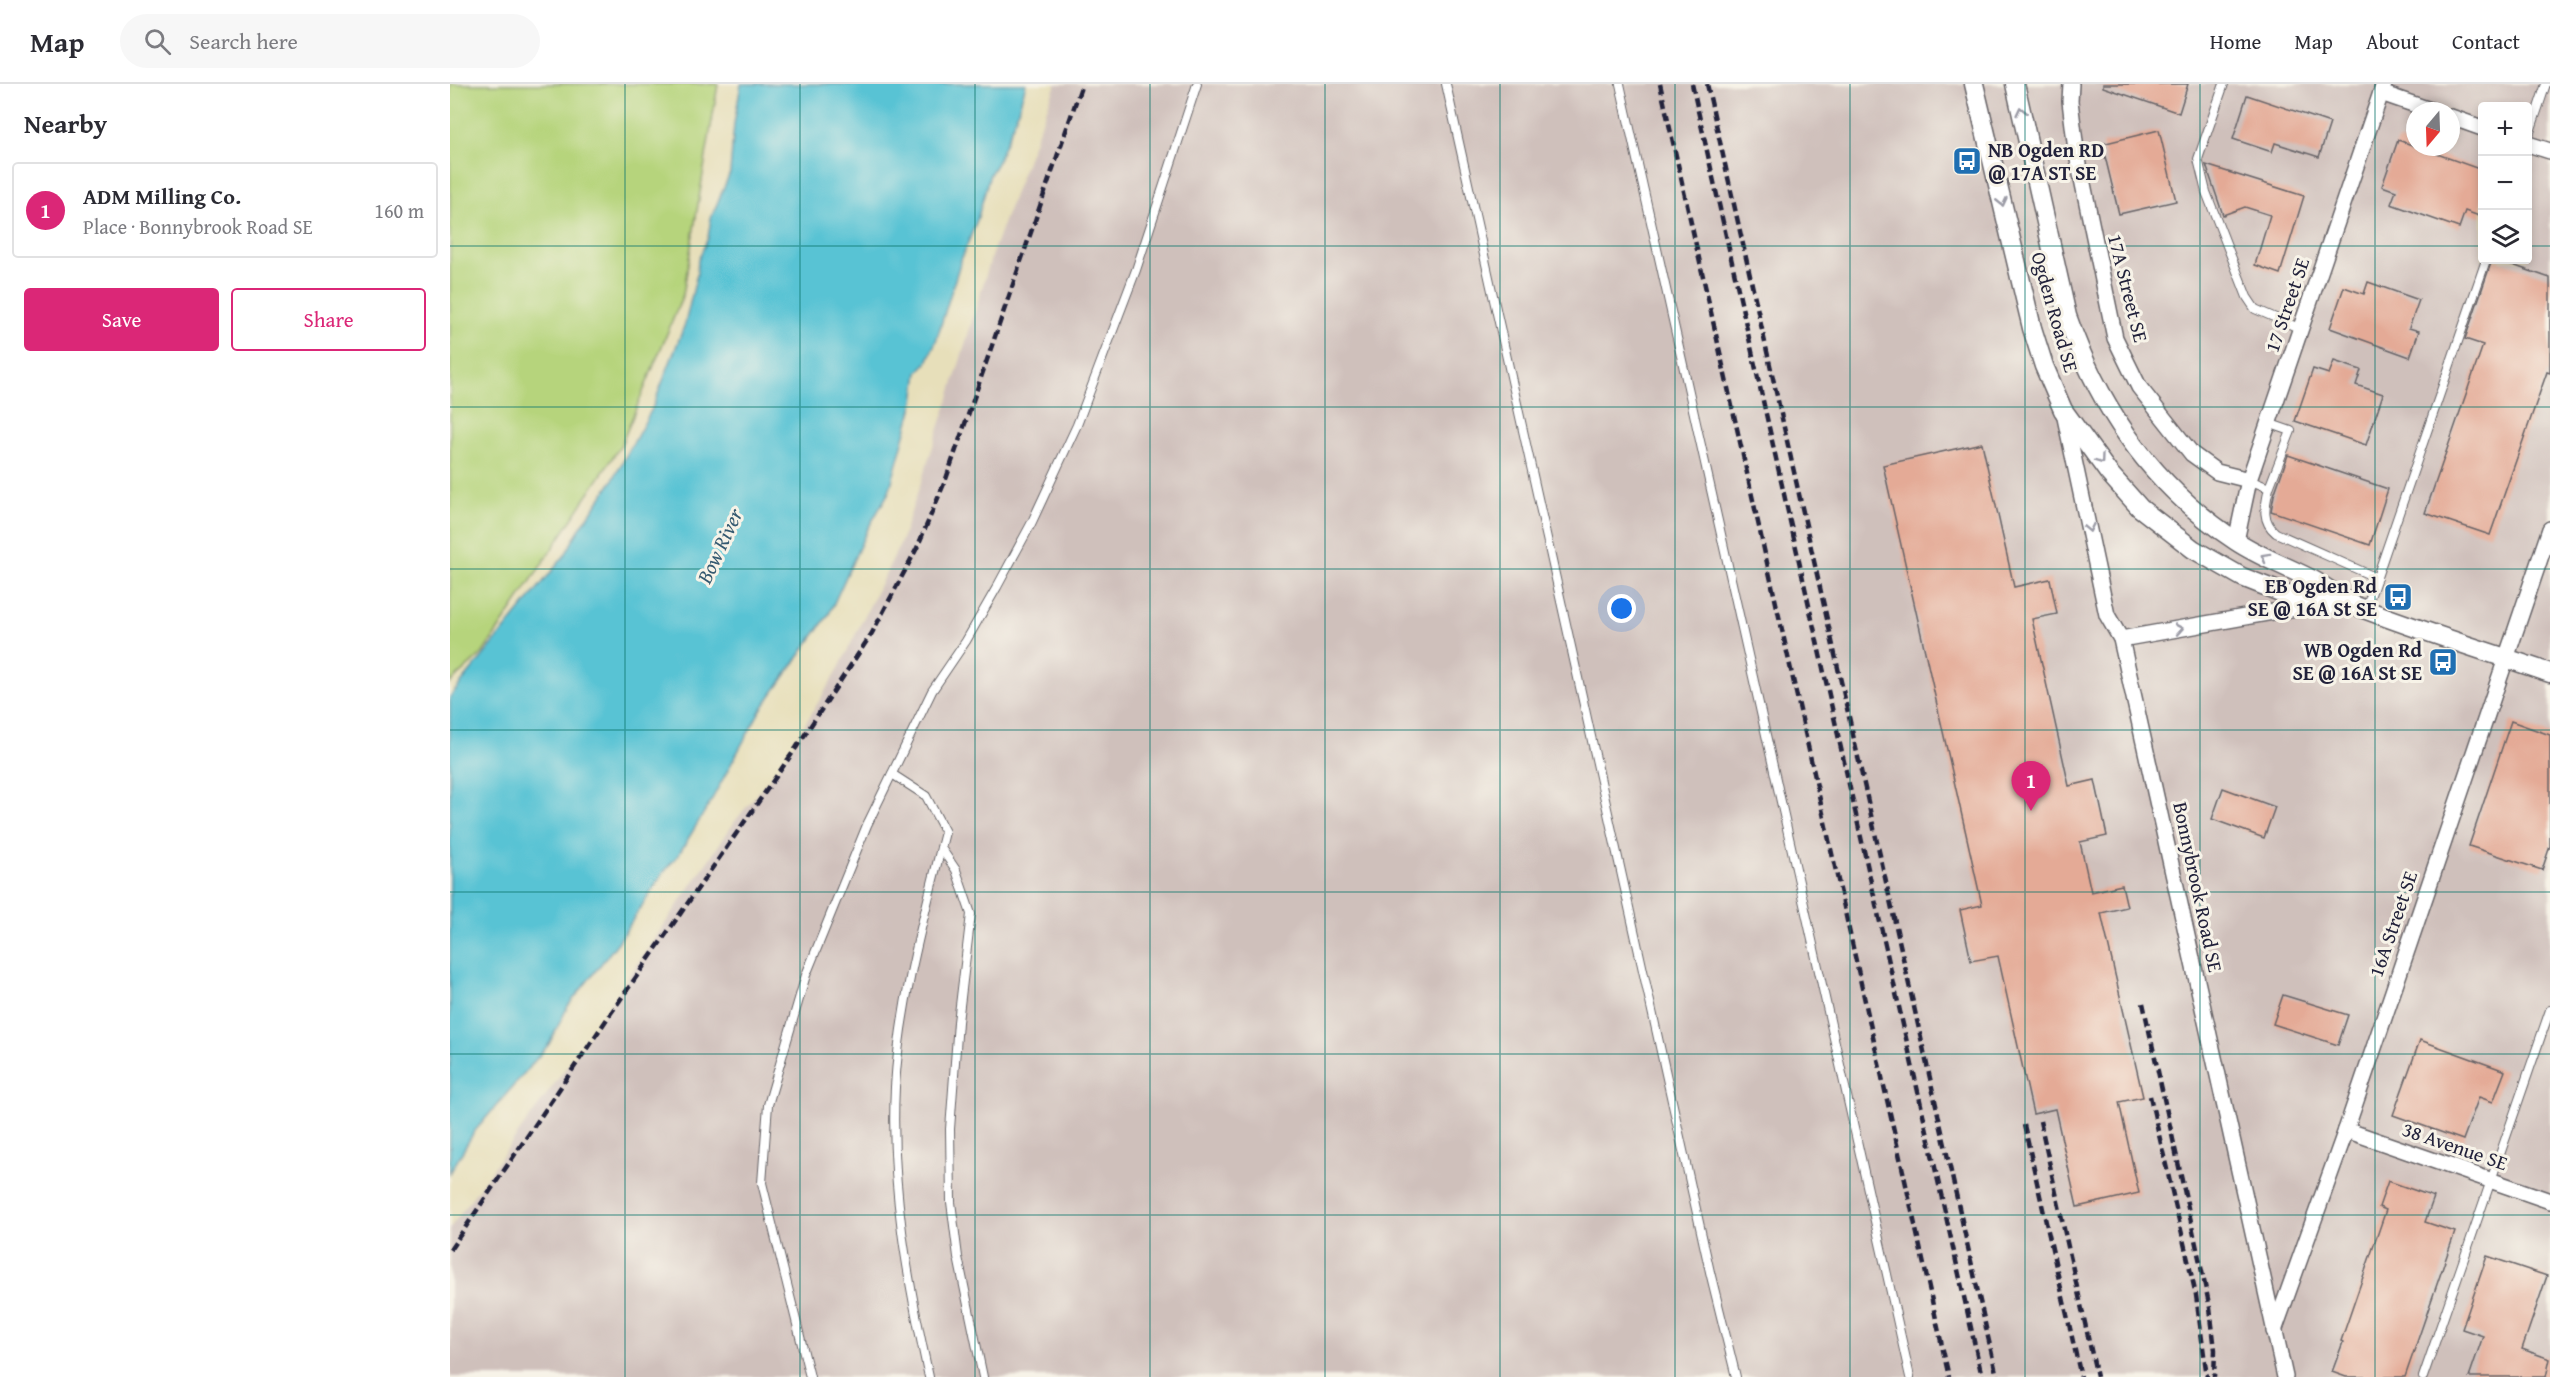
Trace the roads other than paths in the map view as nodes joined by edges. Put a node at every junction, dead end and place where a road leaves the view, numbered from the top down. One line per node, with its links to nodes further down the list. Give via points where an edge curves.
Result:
1 (1197, 84): 30 (lane, via 1137,270 1077,425 1026,535 966,641 932,691)
2 (1446, 84): 40 (lane)
3 (1620, 84): 41 (lane)
4 (1974, 84): 18 (street, Ogden Road SE, one-way to 18, via 2032,328)
5 (2015, 84): 23 (street, Ogden Road SE, one-way to 5, via 2184,502 2144,460 2108,409 2078,348 2067,316)
6 (2070, 84): 20 (street, 17A Street SE, via 2076,150 2115,338 2139,387 2192,454 2217,472)
7 (2224, 84): 17 (lane, via 2198,159 2206,192 2255,309)
8 (2546, 84): 12 (lane)
9 (2383, 89): 10 (street); 17 (street, 17 Street SE)
10 (2413, 102)
11 (2460, 120): 13 (street)
12 (2532, 126)
13 (2478, 127)
14 (2532, 145): 15 (street)
15 (2550, 151)
16 (2485, 264): 24 (lane)
17 (2301, 329): 19 (street, 17 Street SE)
18 (2063, 410): 25 (street, Ogden Road SE, one-way to 25, via 2140,508 2193,549 2242,577); 27 (street, Bonnybrook Road SE, one-way to 27, via 2107,615)
19 (2268, 423): 20 (street, 17 Street SE); 21 (lane, via 2291,431)
20 (2249, 480): 21 (lane); 23 (street, 17 Street SE)
21 (2269, 488): 24 (lane, via 2265,505 2268,527 2297,544)
22 (2550, 529): 28 (street, 16A Street SE)
23 (2236, 541): 26 (street, Ogden Road SE, one-way to 23)
24 (2377, 578): 26 (lane)
25 (2313, 605): 26 (street, Ogden Road SE); 27 (street, Ogden Road SE, one-way to 25)
26 (2360, 607): 28 (street, Ogden Road SE)
27 (2121, 639): 36 (street, Bonnybrook Road SE)
28 (2505, 658): 29 (street, Ogden Road SE); 33 (street, 16A Street SE)
29 (2550, 673)
30 (892, 774): 31 (lane, via 926,796 945,832); 37 (lane, via 806,975 768,1105 762,1183)
31 (941, 848): 38 (lane, via 905,1003 895,1088 904,1254); 39 (lane, via 956,870 971,914 950,1130 951,1202 958,1257)
32 (2550, 1010): 34 (lane)
33 (2346, 1130): 34 (street, 38 Avenue SE); 36 (street, 16A Street SE)
34 (2493, 1181): 35 (street, 38 Avenue SE); 43 (lane)
35 (2550, 1201)
36 (2274, 1331): 42 (street, Bonnybrook Road SE)
37 (810, 1377)
38 (929, 1377)
39 (983, 1377)
40 (1736, 1377)
41 (1910, 1377)
42 (2285, 1377)
43 (2423, 1377)

